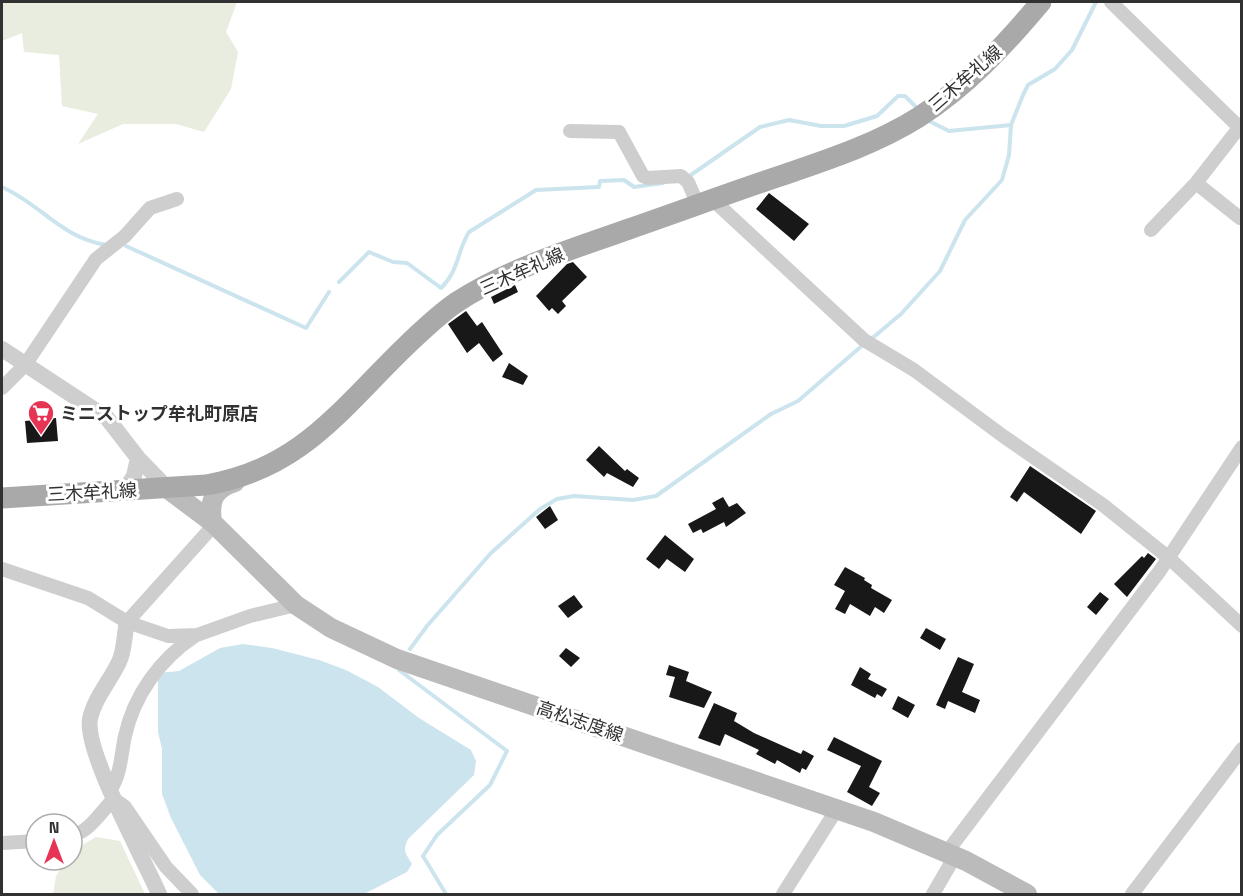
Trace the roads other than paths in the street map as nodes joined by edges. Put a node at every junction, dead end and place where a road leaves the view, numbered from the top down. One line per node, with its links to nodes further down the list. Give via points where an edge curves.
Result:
1 (1041, 2): 7 (main road, 三木牟礼線, via 992,58 919,117 867,144)
2 (1111, 2): 3 (street)
3 (1240, 128): 5 (street)
4 (570, 131): 7 (street, via 619,132 643,176 681,176)
5 (1196, 183): 8 (street); 9 (street)
6 (177, 199): 11 (street, via 150,208 126,236 96,259)
7 (705, 203): 15 (main road, 三木牟礼線, via 547,258 474,291 436,318 309,441 293,454); 20 (street, via 867,343 914,370)
8 (1240, 218)
9 (1151, 230)
10 (2, 349): 11 (street)
11 (25, 365): 12 (street); 14 (street, via 107,418)
12 (2, 388)
13 (1242, 447): 20 (street)
14 (138, 458): 16 (street); 17 (street)
15 (258, 471): 17 (main road, 三木牟礼線, via 222,482); 19 (main road, via 214,493 210,509)
16 (126, 489): 17 (main road, 三木牟礼線); 18 (main road, 三木牟礼線)
17 (168, 489): 19 (main road, 高松志度線)
18 (2, 498)
19 (213, 524): 22 (main road, 高松志度線); 23 (street)
20 (1169, 558): 24 (street); 32 (street)
21 (2, 569): 23 (street, via 88,598)
22 (296, 605): 25 (street); 28 (main road, 高松志度線, via 331,628 397,659)
23 (128, 622): 25 (street, via 168,636); 27 (street, via 124,650 90,718 92,743)
24 (1242, 626)
25 (197, 635): 27 (street, via 164,660 153,674 126,733)
26 (1242, 749): 38 (street)
27 (112, 794): 29 (street); 33 (street); 34 (street, via 126,807 166,867)
28 (837, 809): 32 (main road, 高松志度線); 35 (street)
29 (84, 831)
30 (24, 842): 31 (street)
31 (2, 843)
32 (951, 854): 36 (street); 37 (main road, 高松志度線)
33 (159, 894)
34 (192, 894)
35 (783, 894)
36 (933, 894)
37 (1027, 894)
38 (1132, 894)

